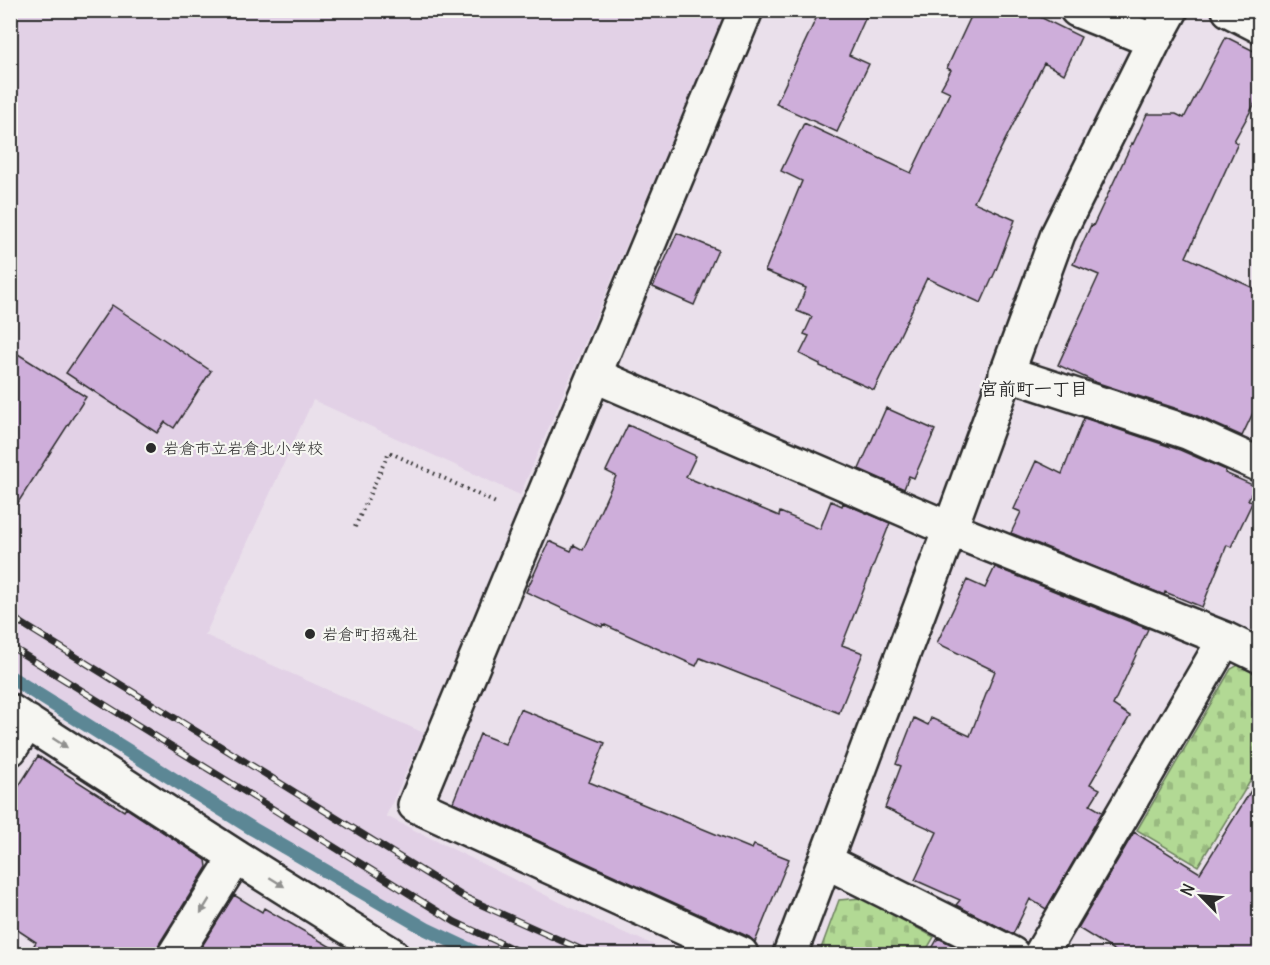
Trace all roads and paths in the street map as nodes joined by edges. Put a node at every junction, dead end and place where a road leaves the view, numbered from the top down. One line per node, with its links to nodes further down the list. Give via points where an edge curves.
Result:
1 (746, 10): 8 (street)
2 (1077, 10): 6 (street)
3 (1172, 10): 6 (street)
4 (1229, 10): 5 (street)
5 (1260, 26)
6 (1154, 41): 7 (street, via 1058,234)
7 (1006, 374): 9 (street, via 1186,432); 12 (street)
8 (594, 375): 10 (street); 12 (street)
9 (1260, 465)
10 (534, 521): 11 (path, via 389,452); 20 (street, via 415,805)
11 (354, 527)
12 (950, 529): 13 (street); 17 (street)
13 (1225, 639): 14 (street); 23 (street)
14 (1260, 656)
15 (16, 727): 16 (street, one-way to 16)
16 (236, 857): 18 (street, one-way to 18); 19 (street, one-way to 19)
17 (825, 861): 21 (street); 22 (street)
18 (175, 954)
19 (391, 954)
20 (741, 954)
21 (790, 954)
22 (1012, 954)
23 (1041, 954)

